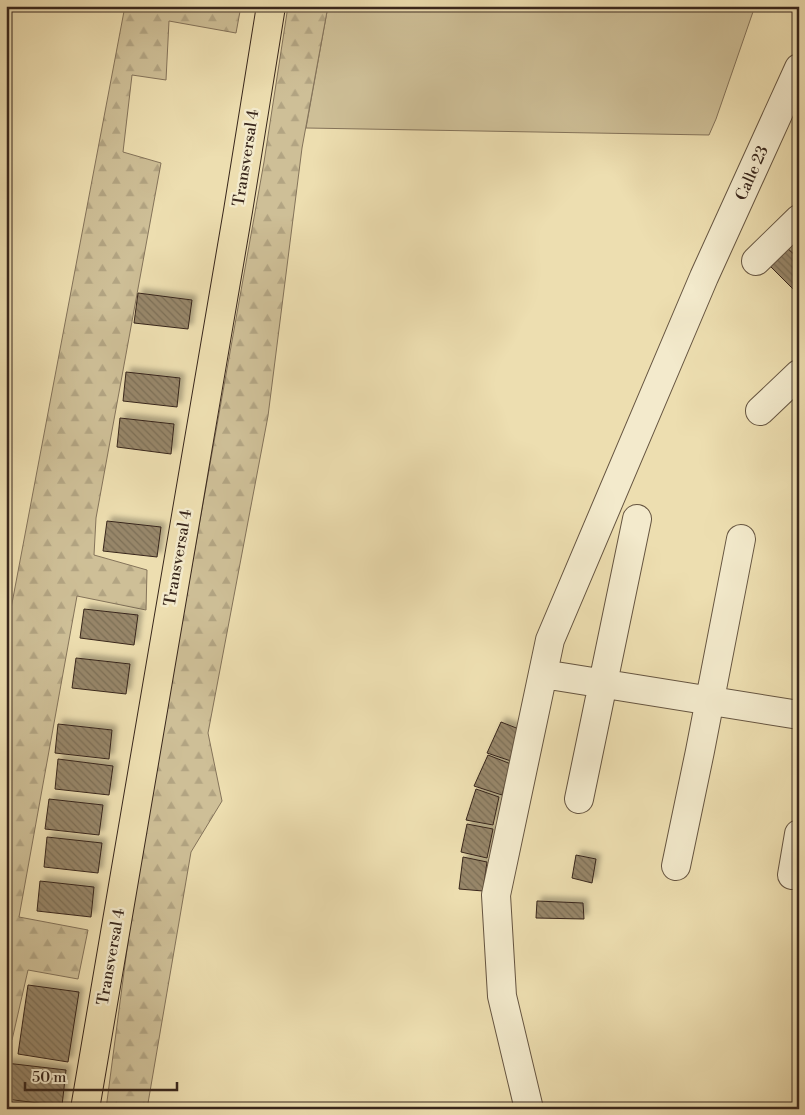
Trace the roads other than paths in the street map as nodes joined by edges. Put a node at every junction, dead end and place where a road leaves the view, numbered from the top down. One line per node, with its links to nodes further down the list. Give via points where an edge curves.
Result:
1 (271, 6): 17 (main road, Transversal 4)
2 (799, 68): 9 (street, Calle 23, via 704,277 550,640)
3 (799, 219): 4 (street)
4 (756, 261)
5 (799, 374): 6 (street)
6 (760, 411)
7 (637, 519): 10 (street)
8 (741, 539): 11 (street)
9 (543, 674): 10 (street); 18 (street, Calle 23, via 496,895 502,996)
10 (603, 684): 11 (street); 13 (street)
11 (710, 701): 12 (street); 15 (street)
12 (799, 715)
13 (579, 799)
14 (799, 834): 16 (street)
15 (676, 866)
16 (792, 875)
17 (85, 1109)
18 (529, 1109)

